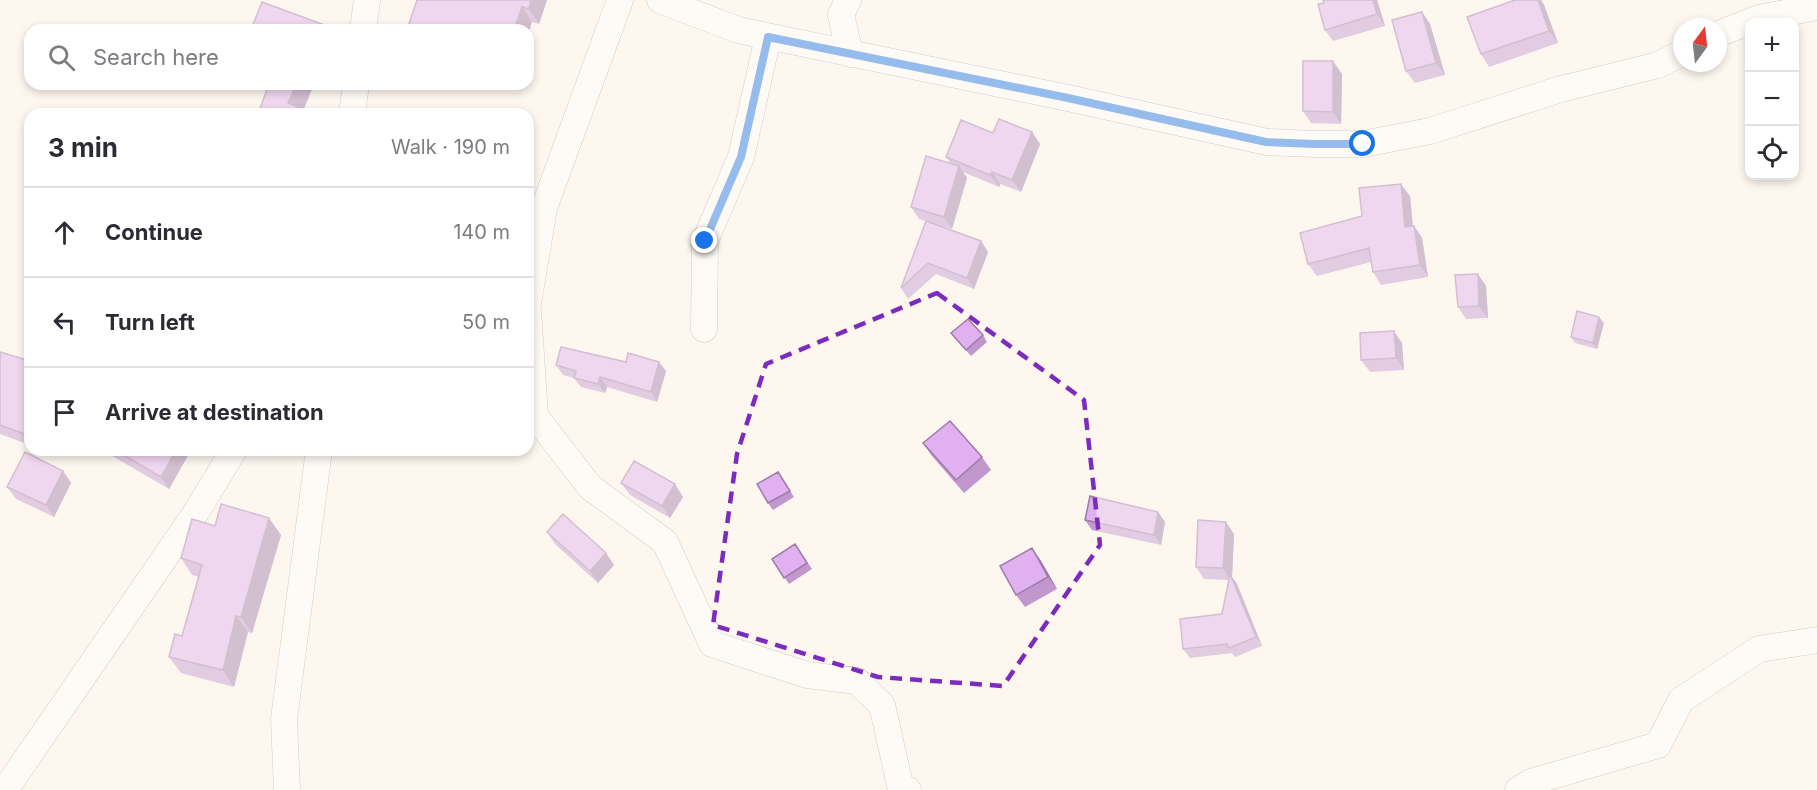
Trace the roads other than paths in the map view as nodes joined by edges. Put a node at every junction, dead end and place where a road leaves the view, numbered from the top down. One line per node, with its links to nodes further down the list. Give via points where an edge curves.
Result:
1 (368, 0): 6 (street)
2 (620, 0): 13 (street, via 544,208)
3 (660, 0): 8 (street, via 738,30)
4 (848, 0): 9 (street, via 841,15)
5 (1817, 8): 7 (street, via 1759,18)
6 (364, 24)
7 (1727, 30)
8 (768, 37): 9 (street); 14 (street, via 741,157 705,241)
9 (850, 54): 10 (street, via 1266,142 1325,144 1363,144 1430,130 1561,89 1658,65)
10 (1673, 57)
11 (355, 90): 12 (street)
12 (353, 108)
13 (534, 267)
14 (704, 329)
15 (534, 401): 21 (street, via 535,416 590,487 665,542 712,644 807,675 857,681 882,705 900,785)
16 (230, 456): 19 (street, via 195,514)
17 (318, 456): 20 (street, via 284,719)
18 (1817, 640): 22 (street, via 1759,649 1681,700 1658,745 1531,782)
19 (5, 790)
20 (287, 790)
21 (908, 790)
22 (1518, 790)

